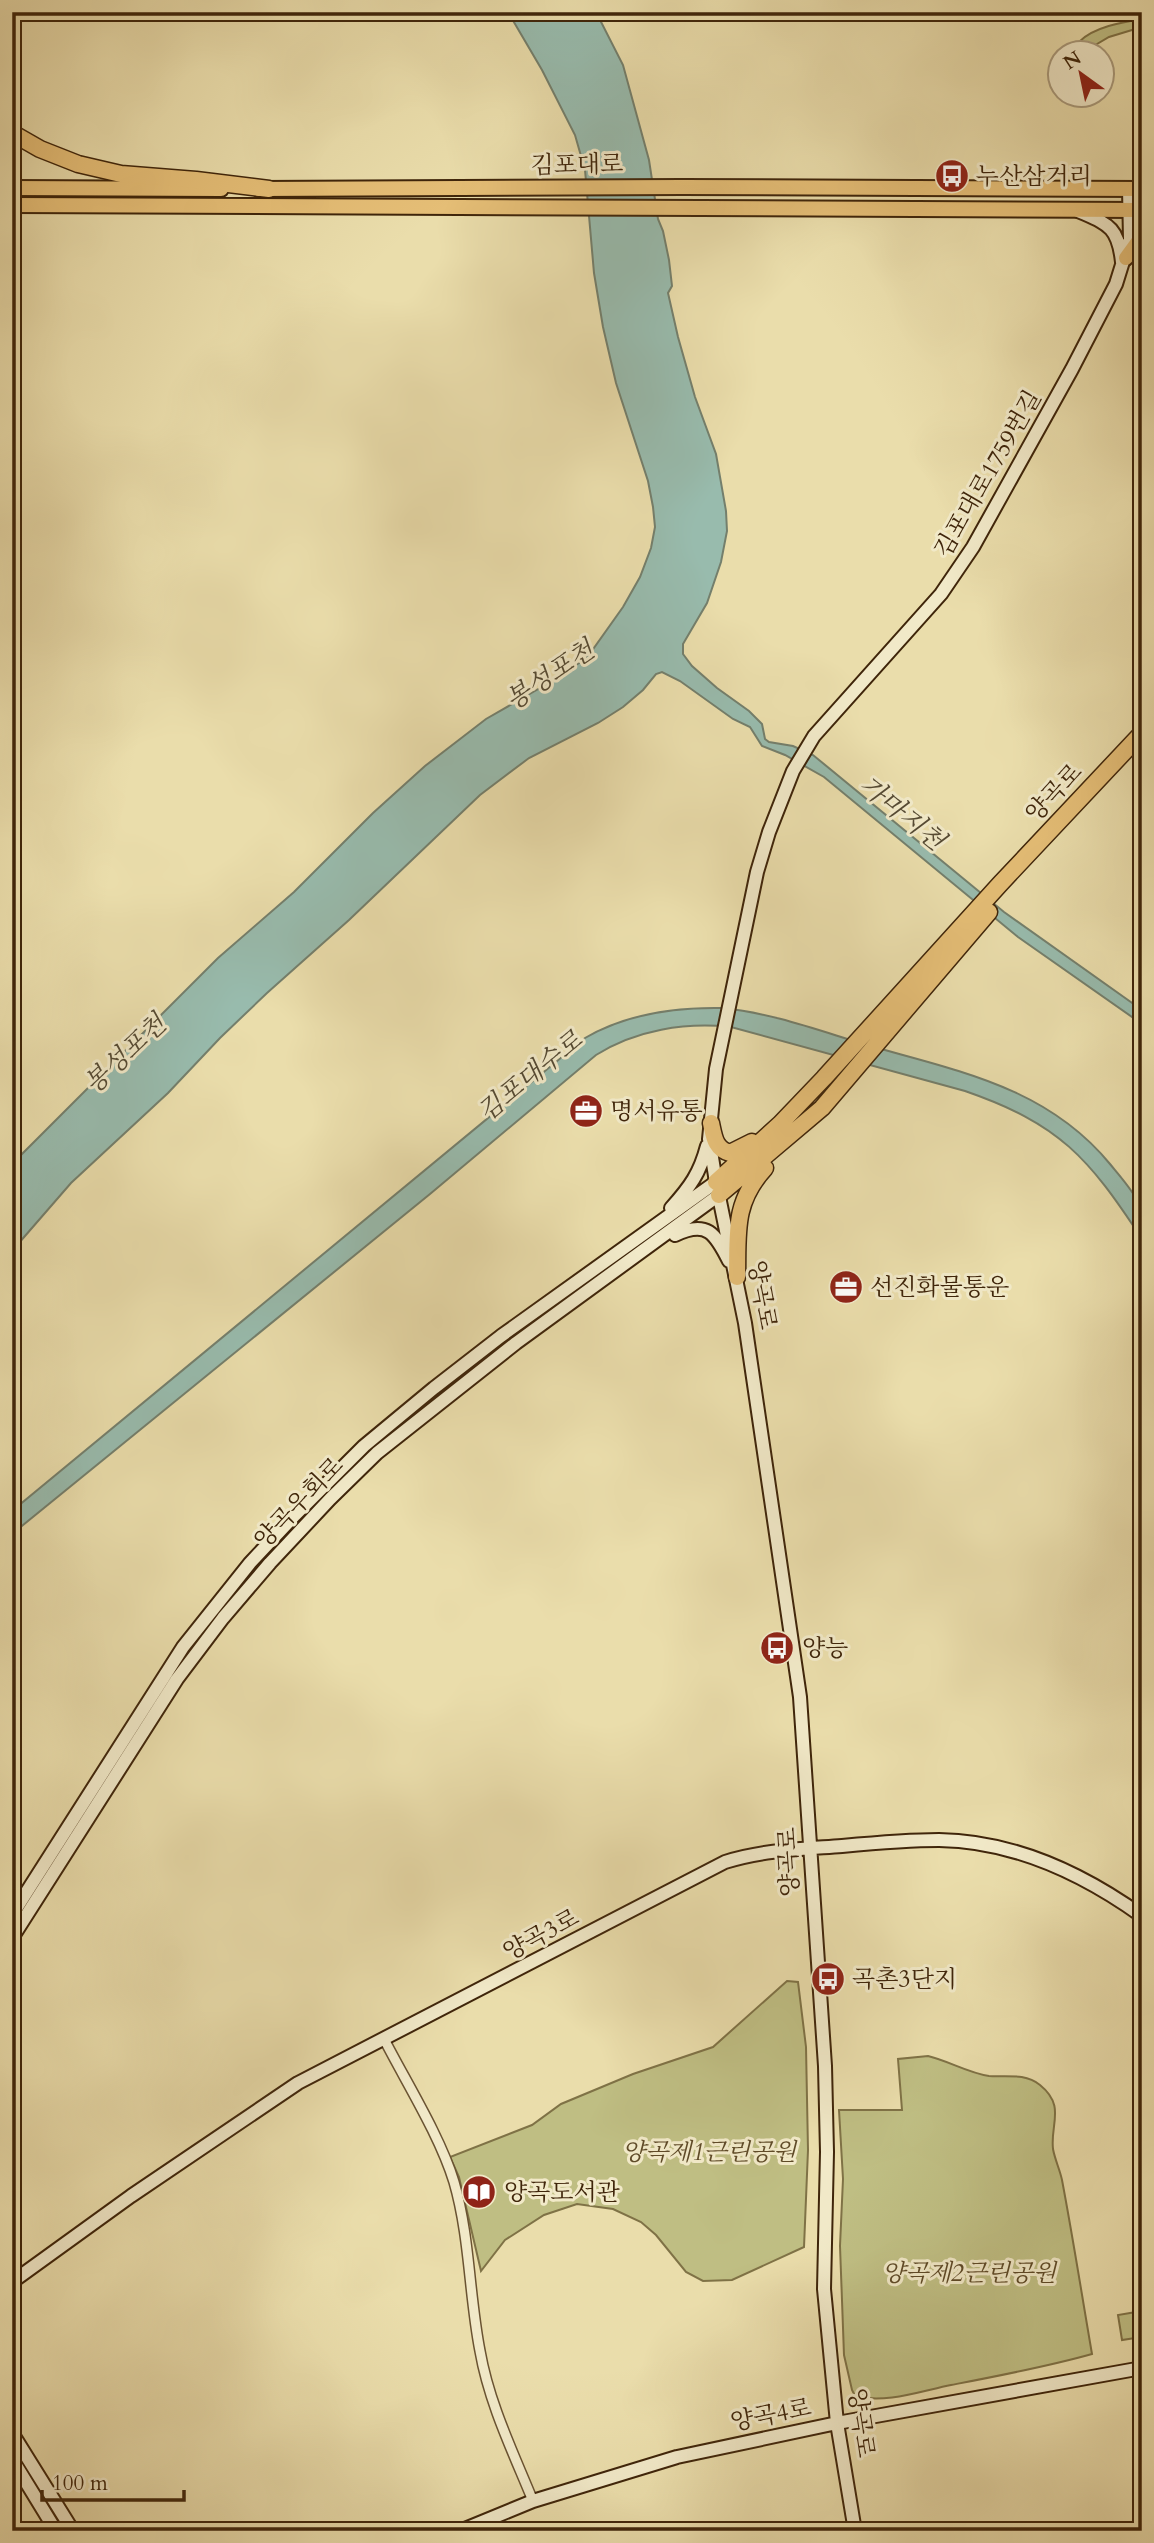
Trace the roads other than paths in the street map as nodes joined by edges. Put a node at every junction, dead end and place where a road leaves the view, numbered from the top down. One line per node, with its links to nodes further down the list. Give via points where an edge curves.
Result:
1 (12, 133): 4 (highway, via 40,149 110,172)
2 (12, 188): 4 (main road, 김포대로)
3 (959, 188): 4 (main road, 김포대로); 5 (main road, 김포대로); 7 (main road)
4 (269, 189)
5 (1135, 189): 9 (street, 김포대로1759번길)
6 (12, 205): 7 (main road, 김포대로)
7 (959, 210): 8 (main road)
8 (1075, 210): 9 (main road); 11 (street, via 1115,232)
9 (1136, 210): 11 (street, 김포대로1759번길)
10 (1142, 236): 11 (main road)
11 (1124, 263): 18 (street, 김포대로1759번길, via 1072,369 961,566 924,615 836,710 793,771 757,872 723,1033)
12 (1142, 733): 14 (highway, 양곡로)
13 (1142, 749): 14 (highway, 양곡로)
14 (1004, 887): 15 (highway)
15 (974, 921): 16 (highway); 17 (highway)
16 (822, 1108): 19 (highway); 22 (highway, via 752,1182 744,1197)
17 (780, 1124): 18 (highway, via 730,1153 717,1146); 19 (highway)
18 (710, 1131): 19 (street); 20 (street, via 701,1168)
19 (717, 1189): 20 (street, 양곡우회로); 21 (street, 양곡우회로); 22 (street, 양곡로)
20 (657, 1223): 24 (street, 양곡우회로, via 387,1426 259,1553 160,1680)
21 (640, 1253): 22 (street, via 687,1229 701,1228 722,1246); 26 (street, 양곡우회로, via 377,1453 270,1563 177,1679)
22 (737, 1277): 23 (street, 양곡로, via 800,1697)
23 (811, 1848): 25 (street, 양곡3로, via 938,1840 995,1847 1065,1870); 27 (street, 양곡3로, via 748,1856 713,1866); 30 (street, 양곡로, via 825,2066 824,2289)
24 (12, 1914)
25 (1142, 1916)
26 (12, 1938)
27 (384, 2039): 28 (street, 양곡3로, via 282,2093); 33 (street, via 450,2171 487,2382)
28 (12, 2282)
29 (1142, 2368): 30 (street, 양곡4로)
30 (837, 2423): 33 (street, 양곡4로, via 677,2456); 37 (street, 양곡로)
31 (12, 2433): 35 (street)
32 (12, 2459): 34 (street)
33 (533, 2501): 36 (street, 양곡4로)
34 (57, 2531)
35 (73, 2531)
36 (460, 2531)
37 (855, 2531)

